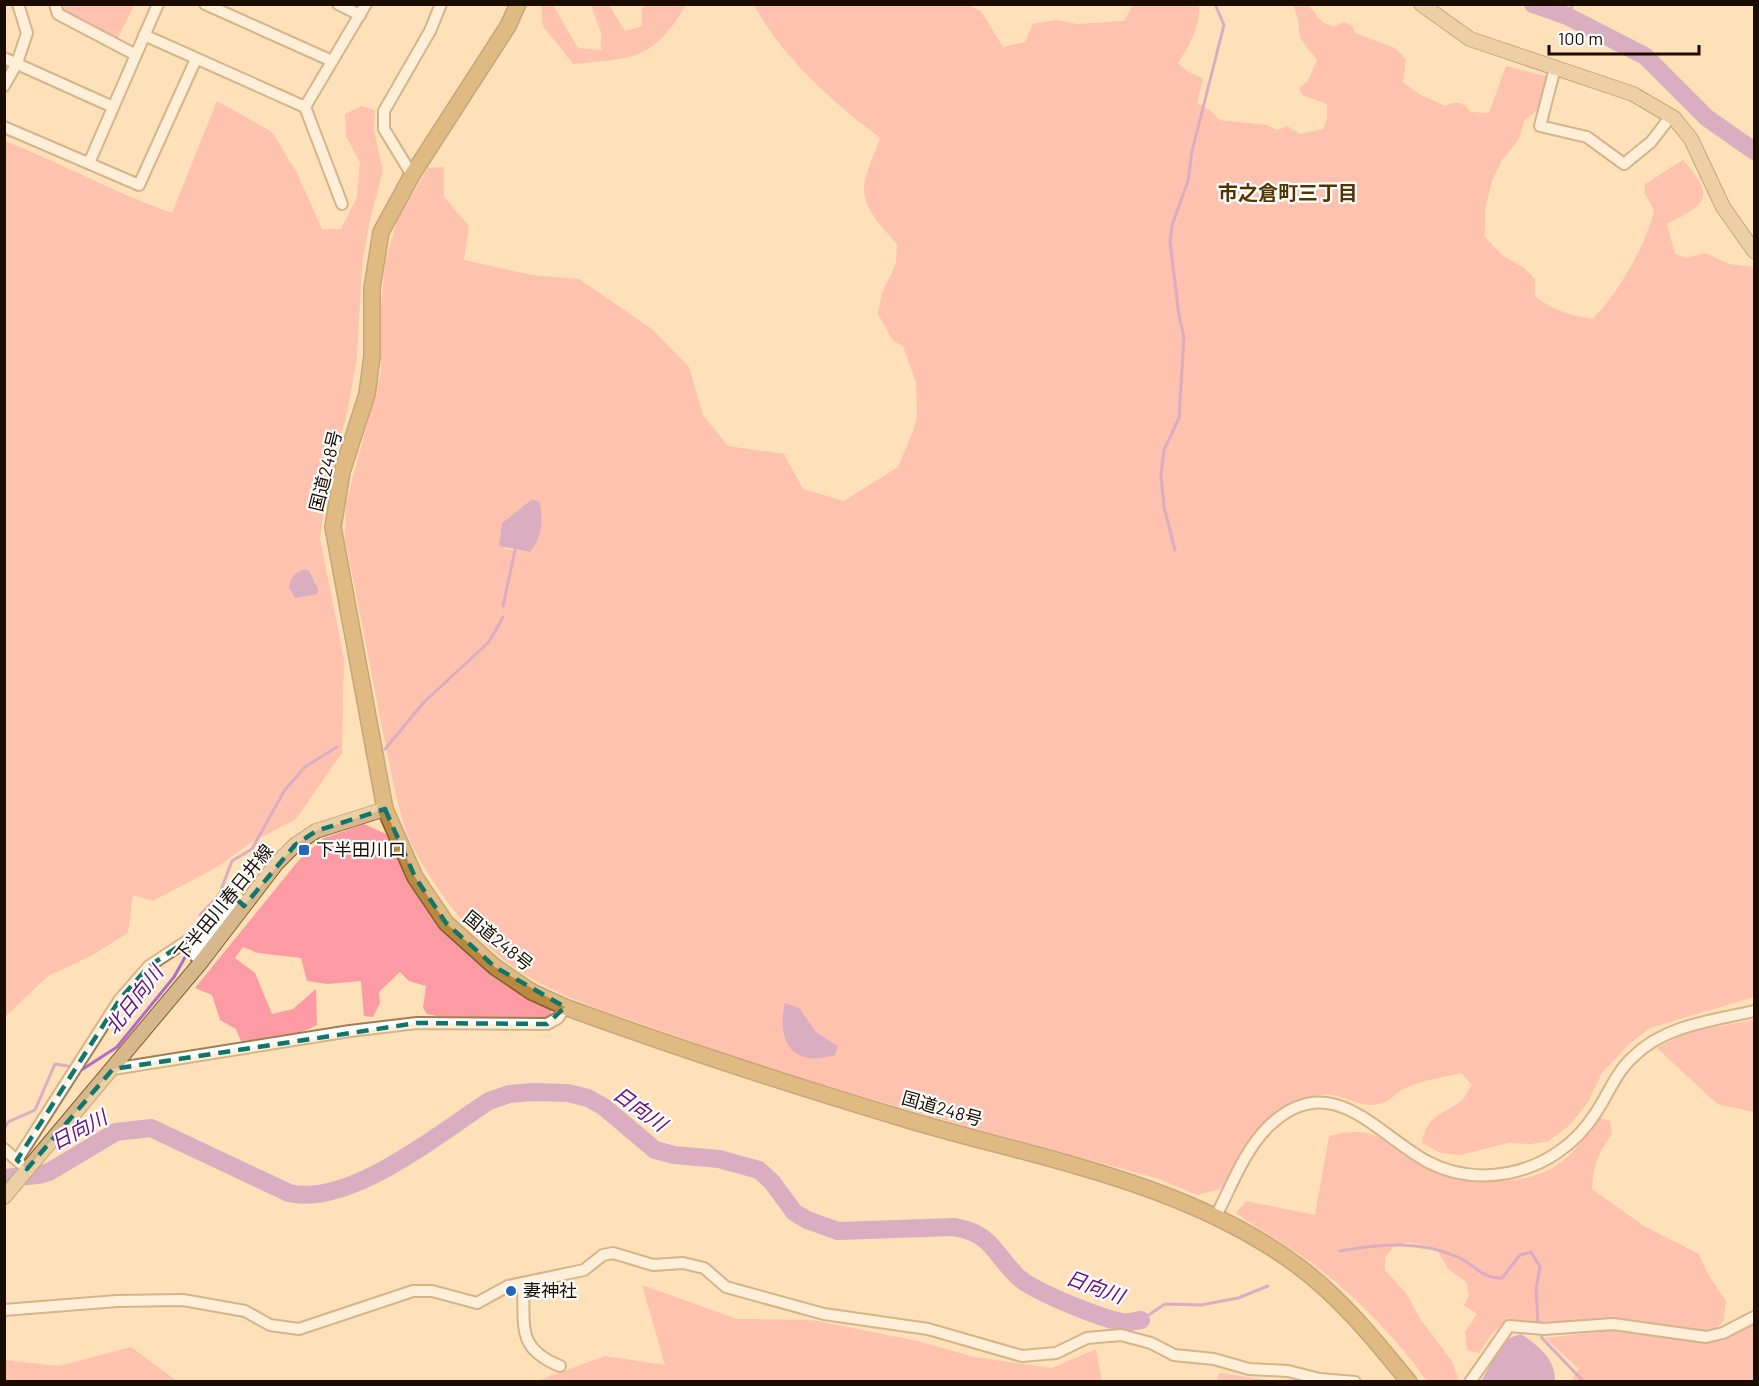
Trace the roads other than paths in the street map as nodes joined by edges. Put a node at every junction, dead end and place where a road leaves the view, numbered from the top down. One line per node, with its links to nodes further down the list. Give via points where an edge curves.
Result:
1 (18, 4): 16 (street, via 27,33)
2 (55, 4): 12 (street, via 58,14)
3 (158, 4): 11 (street)
4 (205, 4): 15 (street)
5 (338, 4): 10 (street)
6 (366, 4): 10 (street)
7 (441, 4): 24 (street, via 430,32 384,111 384,129)
8 (518, 4): 24 (highway, 国道248号, via 508,26)
9 (1421, 4): 17 (main road, via 1470,39)
10 (360, 15): 15 (street)
11 (144, 35): 12 (street); 14 (street)
12 (136, 55): 19 (street)
13 (4, 58): 16 (street)
14 (196, 59): 20 (street); 23 (street, via 139,186)
15 (332, 61): 20 (street)
16 (17, 63): 18 (street); 19 (street)
17 (1555, 68): 21 (main road, via 1633,94); 21 (street, via 1540,126 1587,137 1624,164 1651,142)
18 (4, 86)
19 (113, 107): 23 (street)
20 (305, 107): 25 (street)
21 (1671, 116): 26 (main road, via 1691,139 1723,207)
22 (4, 127): 23 (street)
23 (89, 163)
24 (412, 175): 27 (highway, 国道248号, via 389,213 375,255 367,394 342,472 333,527)
25 (342, 204)
26 (1755, 251)
27 (385, 810): 28 (main road, 下半田川春日井線, via 316,831 295,845); 29 (highway, 国道248号, via 415,877 446,923 495,967 532,992)
28 (202, 961): 31 (main road, 下半田川春日井線); 33 (street, via 195,956 196,951 238,898 235,893 230,893 208,927 149,966 120,999 74,1067)
29 (565, 1007): 31 (street, via 558,1018 547,1024 417,1023); 35 (highway, 国道248号, via 807,1090 1134,1183)
30 (1755, 1011): 35 (street, via 1663,1034 1621,1071 1594,1115 1566,1148 1528,1169 1505,1174 1483,1176 1444,1169 1426,1161 1351,1108 1335,1104 1299,1107 1269,1126 1254,1145)
31 (113, 1069): 33 (main road, 下半田川春日井線)
32 (4, 1149): 33 (street)
33 (22, 1164): 34 (main road, 下半田川春日井線)
34 (8, 1192)
35 (1216, 1216): 41 (highway, 国道248号, via 1263,1243 1315,1281 1377,1341)
36 (523, 1285): 37 (street, via 508,1286 477,1303 432,1291 413,1291 299,1329 270,1324 245,1311 183,1300); 39 (street, via 530,1349); 40 (street, via 584,1270 603,1255 613,1253 653,1265 683,1263 704,1268 726,1287 824,1314 928,1329 1022,1356 1056,1353 1087,1338 1121,1335 1151,1343 1174,1355)
37 (4, 1310)
38 (1755, 1317): 42 (street, via 1706,1338 1613,1324 1540,1329 1509,1326)
39 (560, 1366)
40 (1355, 1382)
41 (1409, 1382)
42 (1470, 1382)

